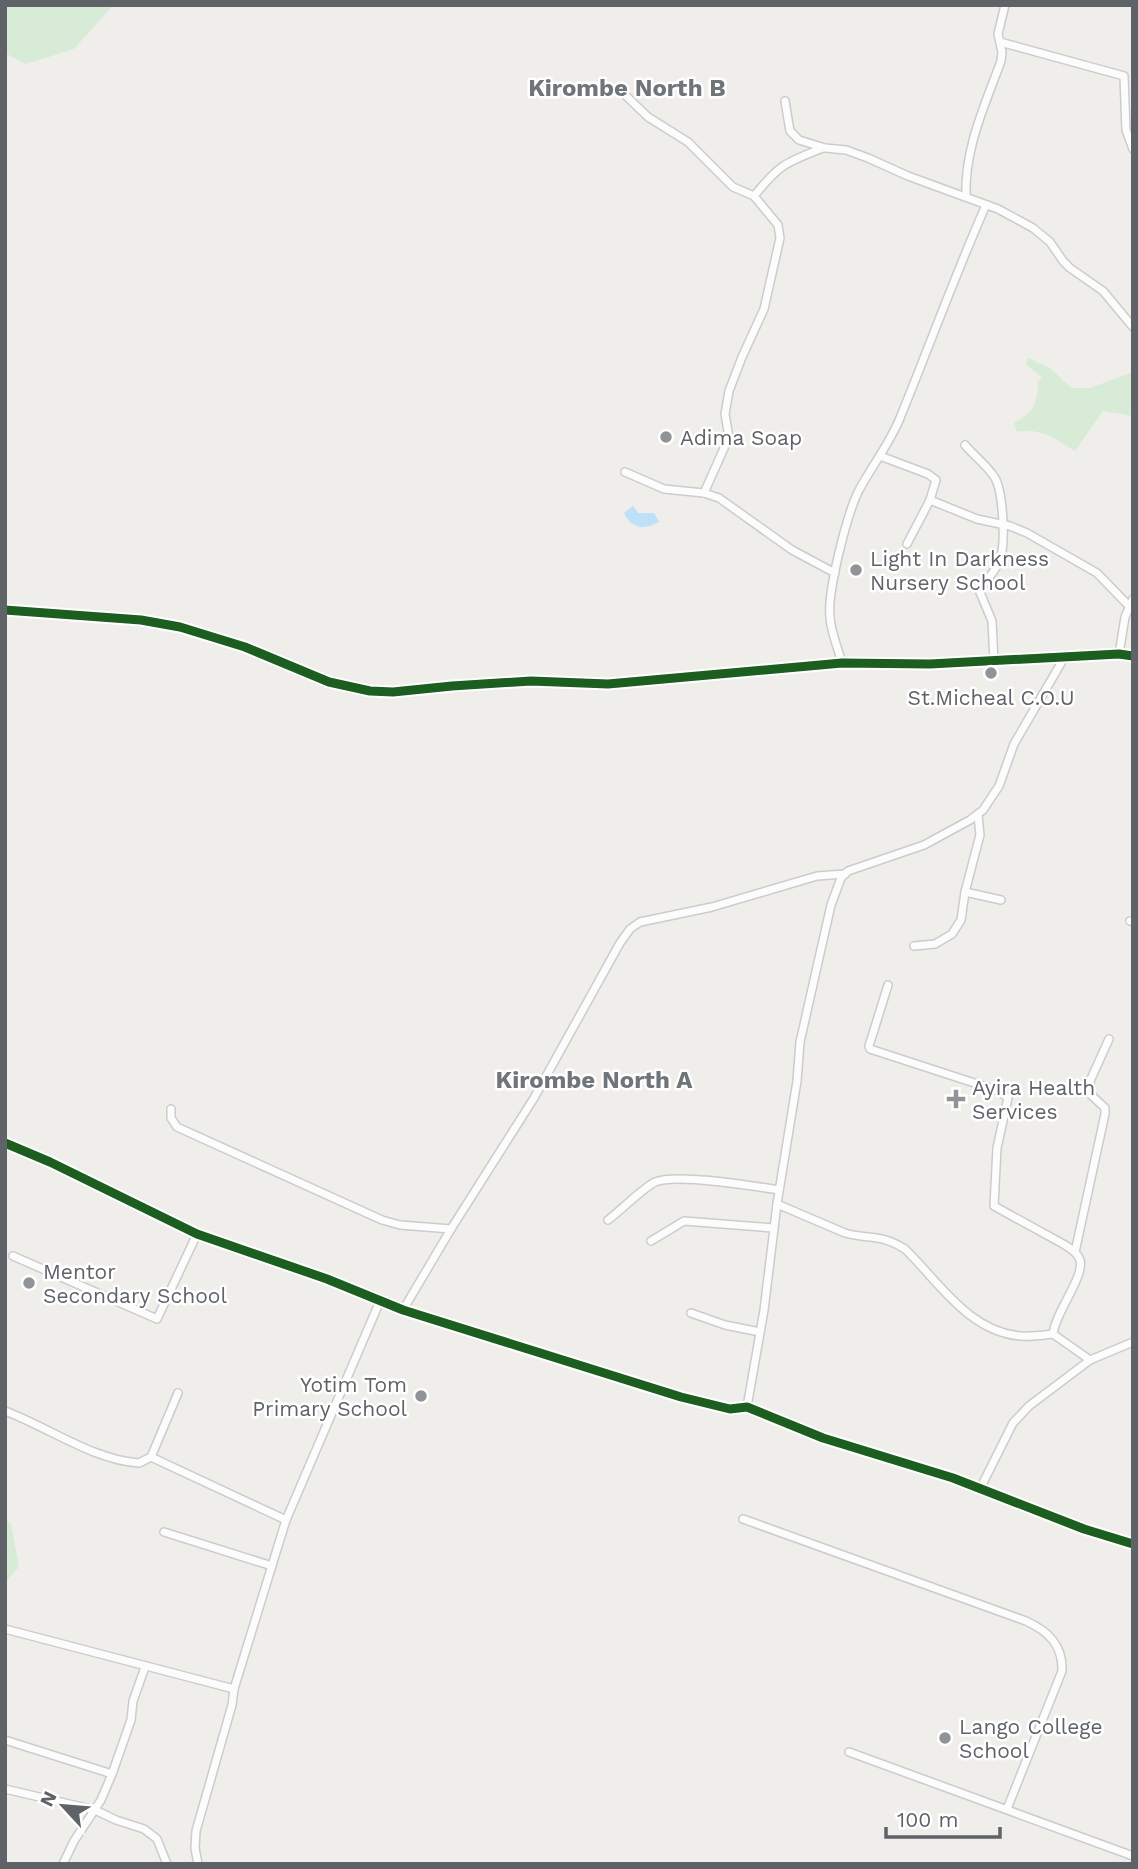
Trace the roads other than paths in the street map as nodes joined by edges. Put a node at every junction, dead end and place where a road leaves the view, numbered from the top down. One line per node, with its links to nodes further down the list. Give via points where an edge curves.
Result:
1 (1005, 5): 2 (street, via 998,26)
2 (1000, 42): 6 (street, via 1124,76 1126,130); 8 (street, via 1001,61 970,147)
3 (623, 93): 7 (street, via 648,117 688,142 733,187)
4 (785, 101): 5 (street, via 794,137)
5 (825, 148): 7 (street, via 777,169); 8 (street, via 846,150)
6 (1133, 149)
7 (754, 196): 14 (street, via 778,225 780,238 764,309 729,391 725,414 729,437)
8 (966, 197): 9 (street)
9 (986, 205): 10 (street, via 1045,236 1063,261 1103,290); 12 (street, via 898,425)
10 (1133, 327)
11 (965, 445): 16 (street, via 996,479)
12 (880, 456): 15 (street, via 936,480); 18 (street, via 856,495)
13 (625, 472): 14 (street, via 670,491)
14 (704, 492): 18 (street)
15 (930, 500): 16 (street); 17 (street)
16 (1002, 525): 19 (street, via 1018,528 1097,573); 24 (street, via 1001,558 979,590 992,621)
17 (907, 544)
18 (835, 573): 25 (street, via 830,616)
19 (1131, 602): 21 (street)
20 (5, 610): 25 (street, via 180,627 245,647 329,682 393,692 522,682 608,684)
21 (1119, 654): 22 (street); 23 (street)
22 (1133, 656)
23 (1064, 658): 24 (street); 26 (street, via 1014,744 999,786)
24 (993, 661): 25 (street)
25 (842, 663)
26 (978, 815): 27 (street, via 924,845); 28 (street, via 981,835)
27 (845, 873): 35 (street, via 831,905 806,1014); 39 (street, via 817,876 635,925 620,943 501,1153)
28 (965, 892): 29 (street); 30 (street, via 961,920 952,934 932,946)
29 (1001, 901)
30 (914, 946)
31 (888, 985): 42 (street, via 869,1048 1007,1095 993,1206)
32 (1108, 1039): 42 (street, via 1090,1081 1091,1095 1105,1108 1105,1114)
33 (171, 1109): 39 (street, via 177,1127 382,1220)
34 (5, 1143): 40 (street)
35 (779, 1190): 36 (street); 37 (street, via 664,1180 648,1186)
36 (777, 1204): 38 (street); 48 (street, via 845,1233 895,1243 984,1325 1024,1337)
37 (608, 1220)
38 (774, 1228): 41 (street, via 693,1220); 47 (street)
39 (451, 1229): 45 (street)
40 (197, 1234): 43 (street, via 156,1319); 44 (street)
41 (651, 1241)
42 (1075, 1252): 48 (street, via 1081,1267 1054,1324)
43 (13, 1256)
44 (380, 1301): 45 (street); 57 (street)
45 (404, 1310): 52 (street, via 681,1397 730,1409)
46 (691, 1313): 47 (street)
47 (760, 1332): 52 (street)
48 (1054, 1334): 50 (street)
49 (1133, 1342): 50 (street)
50 (1090, 1360): 55 (street, via 1013,1423)
51 (178, 1393): 54 (street)
52 (747, 1407): 55 (street, via 823,1438)
53 (5, 1411): 54 (street, via 110,1456 139,1464)
54 (151, 1457): 57 (street)
55 (981, 1489): 59 (street)
56 (743, 1519): 68 (street, via 1026,1621 1052,1638 1062,1671)
57 (286, 1520): 60 (street)
58 (164, 1531): 60 (street)
59 (1133, 1545)
60 (272, 1566): 63 (street)
61 (5, 1629): 62 (street)
62 (145, 1667): 63 (street); 66 (street)
63 (234, 1689): 73 (street, via 196,1831)
64 (5, 1740): 66 (street)
65 (849, 1752): 68 (street)
66 (112, 1774): 69 (street)
67 (5, 1789): 69 (street)
68 (1007, 1809): 70 (street)
69 (95, 1810): 71 (street); 72 (street, via 153,1834)
70 (1133, 1856)
71 (63, 1864)
72 (167, 1864)
73 (198, 1864)

